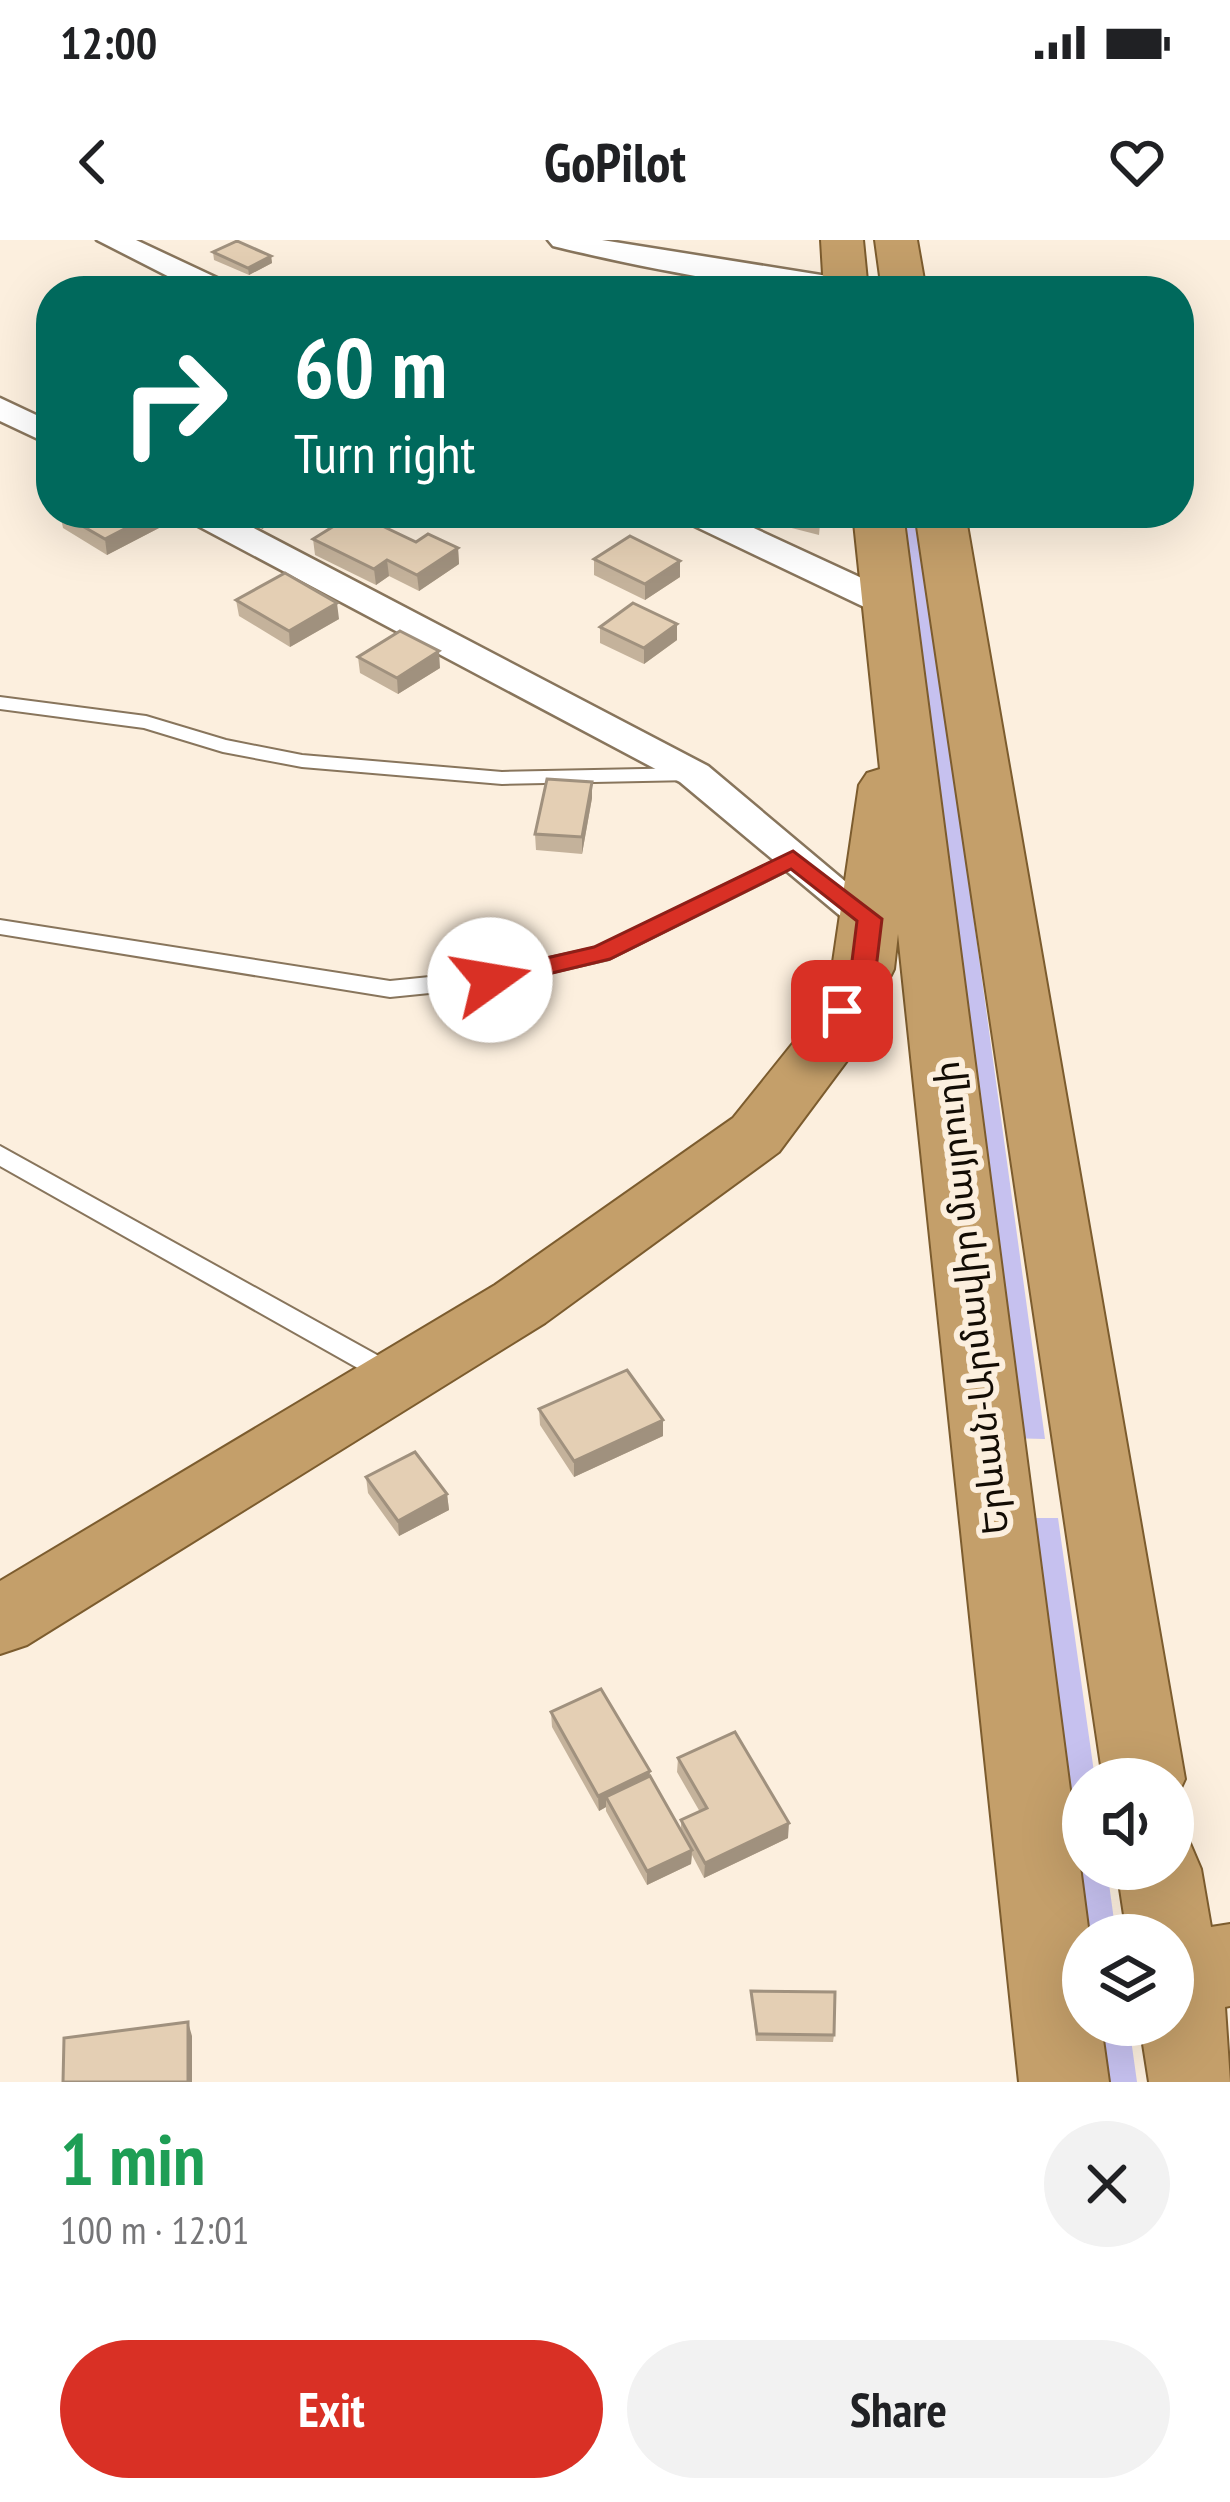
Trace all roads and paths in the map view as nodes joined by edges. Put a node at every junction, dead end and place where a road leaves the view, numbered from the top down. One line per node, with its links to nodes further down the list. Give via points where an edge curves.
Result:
1 (112, 240): 6 (street)
2 (563, 240): 5 (street)
3 (842, 240): 8 (highway)
4 (896, 240): 9 (highway)
5 (603, 245): 7 (street)
6 (189, 276)
7 (770, 276)
8 (845, 276)
9 (902, 276)
10 (0, 408): 11 (street)
11 (36, 427)
12 (227, 528): 19 (street)
13 (726, 528): 16 (street)
14 (880, 528): 16 (highway, Երևան-Արմավիր մայրուղի)
15 (942, 528): 26 (highway)
16 (892, 606): 17 (highway, Երևան-Արմավիր մայրուղի)
17 (901, 681): 21 (highway); 25 (highway, Երևան-Արմավիր մայրուղի)
18 (0, 703): 19 (lane, via 146,722 322,763 502,778)
19 (694, 774): 20 (street)
20 (793, 859): 21 (street); 22 (lane, via 601,953 490,980 390,989)
21 (870, 919): 24 (highway, via 863,969 820,1054 756,1135 520,1304)
22 (0, 927)
23 (0, 1155): 24 (lane)
24 (398, 1378): 27 (highway)
25 (990, 1480): 26 (highway, via 1040,1455 1069,1460); 30 (highway, Երևան-Արմավիր մայրուղի)
26 (1096, 1480): 28 (highway)
27 (0, 1621)
28 (1141, 1758)
29 (1192, 2046): 31 (highway)
30 (1064, 2082)
31 (1194, 2082)

